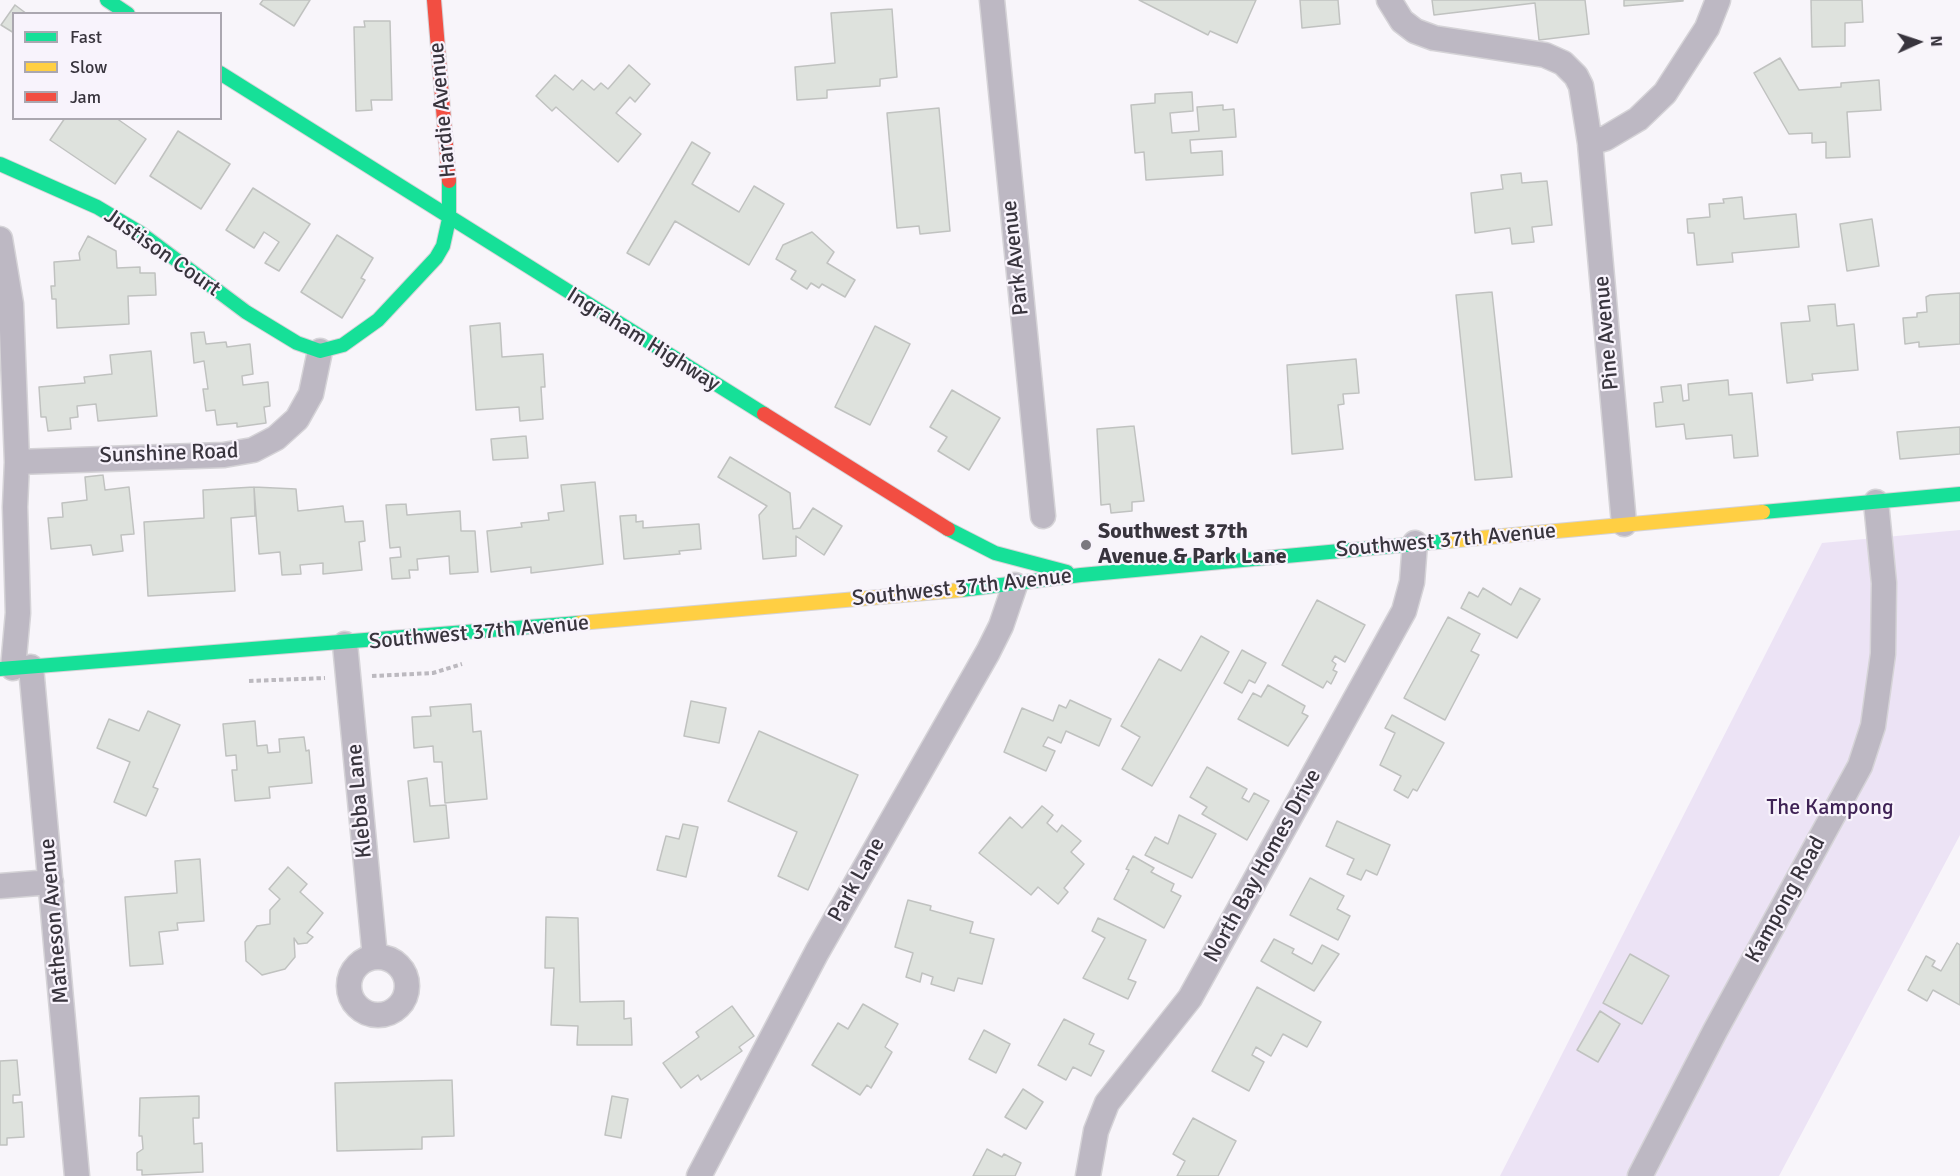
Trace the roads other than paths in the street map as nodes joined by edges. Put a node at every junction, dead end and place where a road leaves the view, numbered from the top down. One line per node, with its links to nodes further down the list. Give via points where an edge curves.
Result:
1 (107, 0): 6 (main road)
2 (434, 0): 10 (main road, Hardie Avenue, via 449,168)
3 (992, 0): 16 (street, Park Avenue)
4 (1389, 0): 8 (street, Pine Avenue, via 1402,21 1424,35 1531,51 1563,63 1581,86)
5 (1718, 0): 8 (street, via 1707,28 1665,93 1638,119)
6 (125, 12)
7 (222, 74): 10 (main road, Ingraham Highway)
8 (1590, 143): 17 (street, Pine Avenue)
9 (0, 164): 12 (main road, Justison Court, via 97,207 159,245 258,320 297,343)
10 (449, 219): 12 (main road, via 443,246 435,258 378,320 349,342); 19 (main road, Ingraham Highway, via 966,540 995,553)
11 (0, 239): 13 (street, Matheson Avenue, via 11,304)
12 (320, 351): 13 (street, Sunshine Road, via 311,394 297,418 276,438 253,450 234,454)
13 (17, 462): 22 (street, Matheson Avenue)
14 (1960, 494): 15 (main road, Southwest 37th Avenue)
15 (1876, 502): 17 (main road, Southwest 37th Avenue); 29 (street, Kampong Road, via 1884,583 1883,654 1873,726 1860,766)
16 (1043, 516)
17 (1624, 524): 18 (main road, Southwest 37th Avenue)
18 (1415, 543): 19 (main road, Southwest 37th Avenue); 28 (street, North Bay Homes Drive, via 1412,582 1404,611 1190,998 1107,1103 1096,1131)
19 (1080, 575): 20 (main road, Southwest 37th Avenue)
20 (1015, 585): 21 (main road, Southwest 37th Avenue); 27 (street, Park Lane, via 988,652 823,942)
21 (345, 644): 22 (main road, Southwest 37th Avenue); 25 (street, Klebba Lane)
22 (15, 668): 23 (street, Matheson Avenue)
23 (51, 882): 24 (street); 26 (street, Matheson Avenue)
24 (0, 886)
25 (375, 957)
26 (77, 1176)
27 (699, 1176)
28 (1088, 1176)
29 (1640, 1176)

